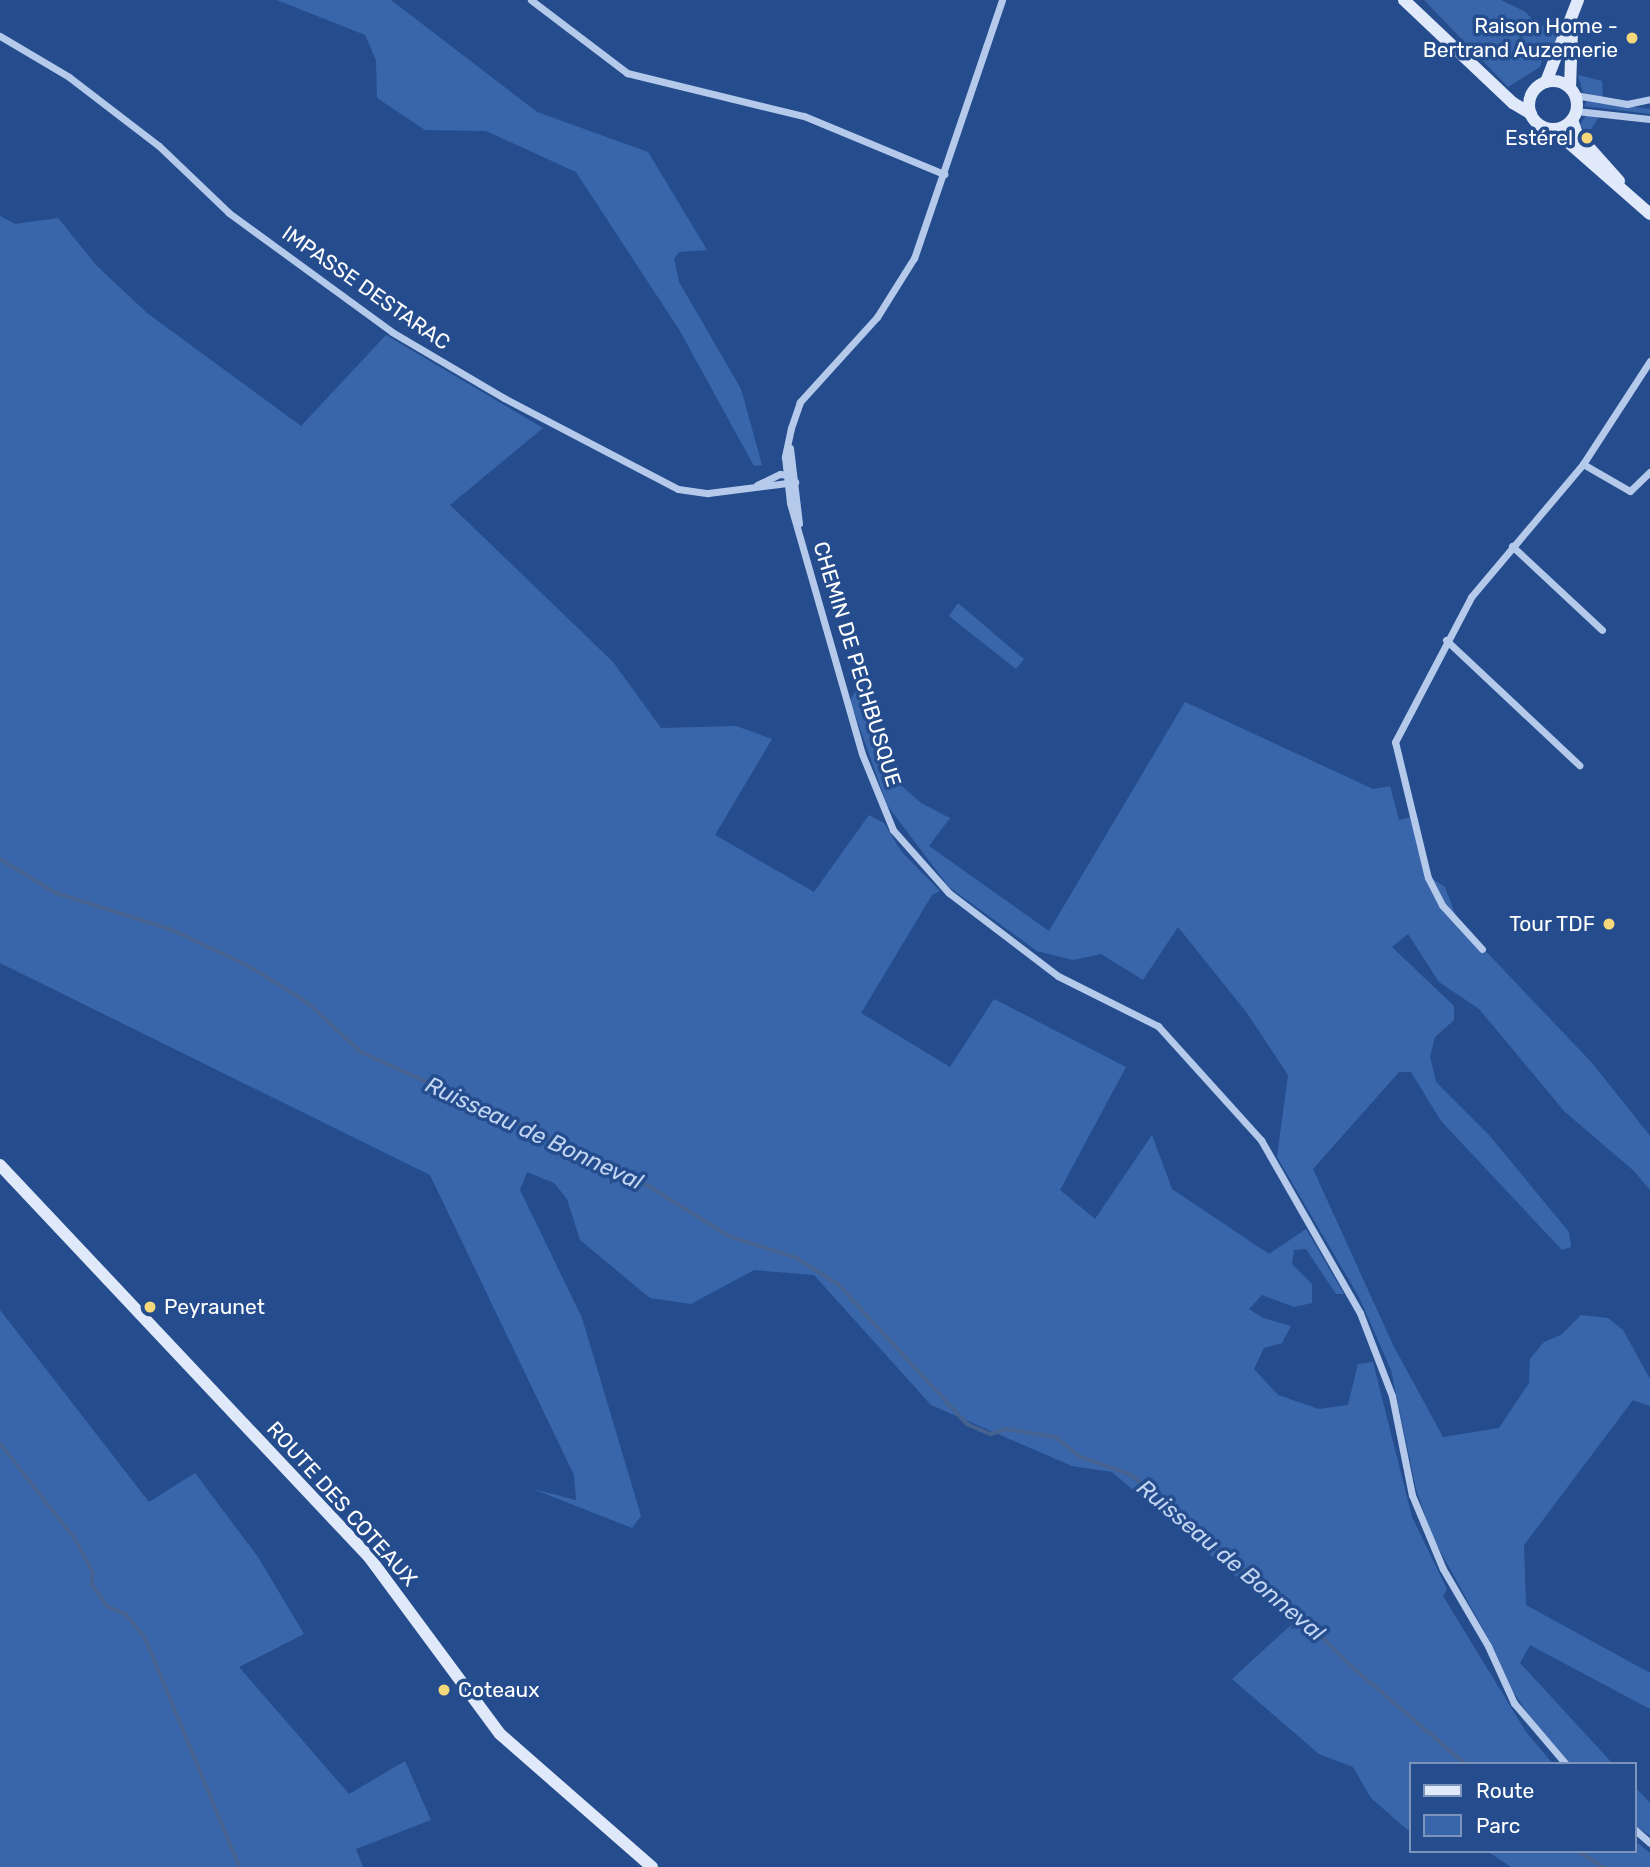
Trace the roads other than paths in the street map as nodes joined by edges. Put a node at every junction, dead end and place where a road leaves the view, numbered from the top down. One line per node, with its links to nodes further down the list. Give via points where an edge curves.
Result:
1 (531, 0): 16 (street, via 627,73 804,116)
2 (1002, 0): 16 (street, CHEMIN DE PECHBUSQUE)
3 (1404, 0): 10 (street)
4 (1578, 0): 5 (street)
5 (1572, 24): 7 (street); 9 (street)
6 (0, 36): 25 (street, IMPASSE DESTARAC, via 69,76 159,146 229,213 392,332 450,367 678,489 708,493)
7 (1546, 82): 8 (street); 9 (street)
8 (1533, 92): 10 (street); 12 (street)
9 (1572, 92): 11 (street, via 1627,104); 13 (street)
10 (1503, 93): 12 (street)
11 (1650, 99)
12 (1531, 114): 15 (street, via 1541,126)
13 (1574, 116): 14 (street); 15 (street); 17 (street, via 1577,134)
14 (1650, 119)
15 (1553, 129): 17 (street)
16 (944, 174): 19 (street, CHEMIN DE PECHBUSQUE, via 904,276 877,317 800,402)
17 (1646, 211)
18 (1650, 361): 20 (street)
19 (789, 441): 22 (street, CHEMIN DE PECHBUSQUE); 23 (street, CHEMIN DE PECHBUSQUE)
20 (1583, 464): 21 (street, via 1630,491); 27 (street)
21 (1650, 472)
22 (785, 474): 23 (street); 24 (street, CHEMIN DE PECHBUSQUE); 25 (street, IMPASSE DESTARAC)
23 (795, 482): 24 (street, IMPASSE DESTARAC); 26 (street, CHEMIN DE PECHBUSQUE)
24 (787, 486): 25 (street, IMPASSE DESTARAC); 26 (street, CHEMIN DE PECHBUSQUE)
25 (750, 487)
26 (800, 535): 33 (street, CHEMIN DE PECHBUSQUE, via 862,754 893,830 949,893 1026,955 1080,989 1158,1026 1261,1140 1360,1313 1392,1396 1412,1495 1443,1569 1488,1646 1514,1703)
27 (1513, 546): 28 (street); 29 (street, via 1475,591)
28 (1602, 630)
29 (1446, 640): 30 (street); 31 (street, via 1400,730 1396,752 1431,885 1442,905)
30 (1579, 765)
31 (1482, 949)
32 (0, 1165): 36 (street, ROUTE DES COTEAUX, via 369,1557 500,1734)
33 (1564, 1762)
34 (1636, 1831): 35 (street)
35 (1650, 1843)
36 (652, 1867)

